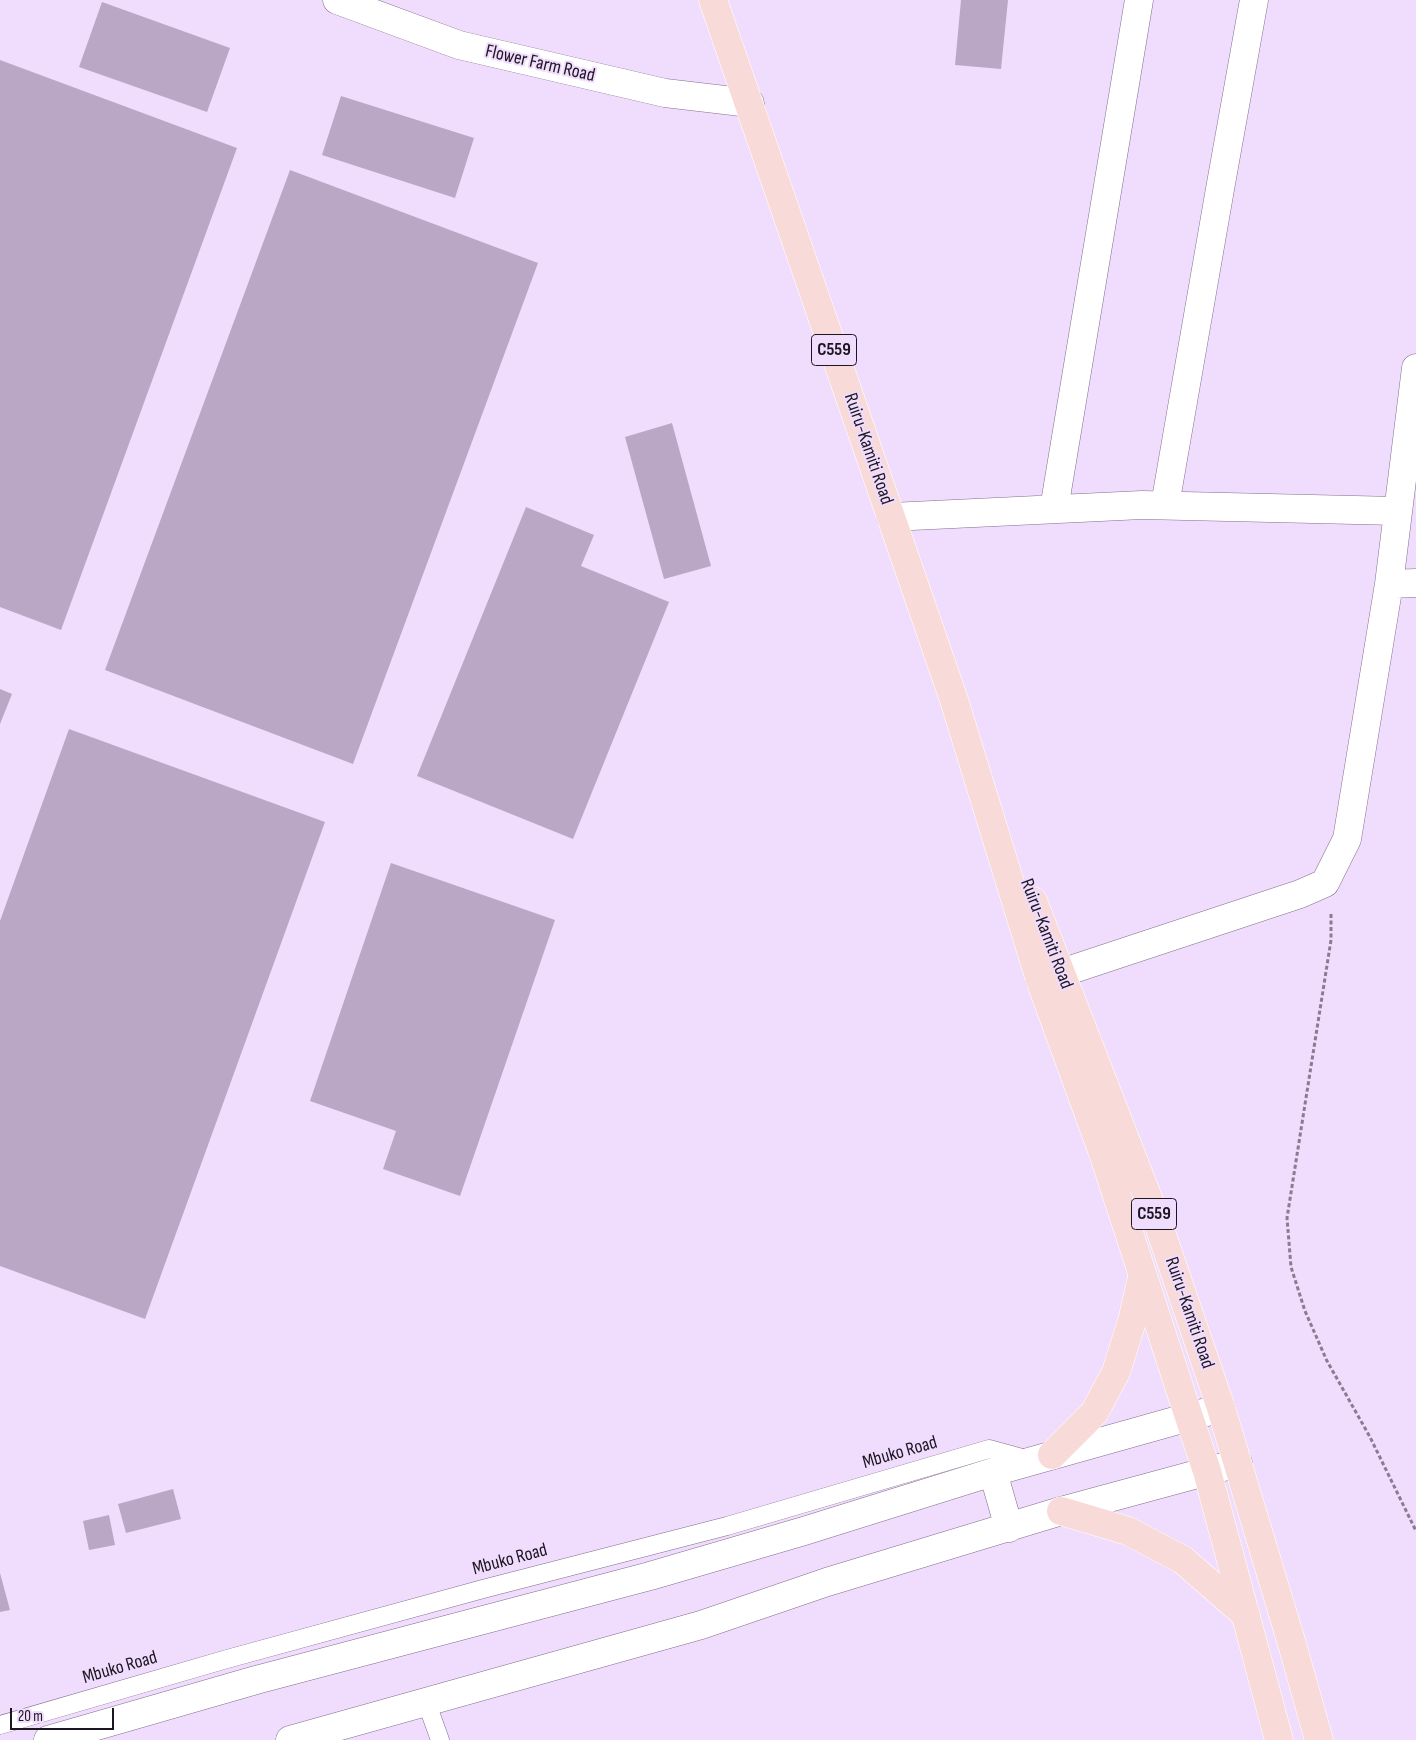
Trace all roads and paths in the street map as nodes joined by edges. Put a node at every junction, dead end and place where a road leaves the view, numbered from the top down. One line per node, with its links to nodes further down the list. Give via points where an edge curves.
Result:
1 (337, 0): 5 (street, Flower Farm Road, via 460,45 665,93)
2 (713, 0): 5 (main road, Ruiru-Kamiti Road / C559)
3 (1139, 0): 8 (street)
4 (1254, 0): 7 (street)
5 (750, 103): 10 (main road, Ruiru-Kamiti Road / C559)
6 (1416, 368): 9 (street)
7 (1164, 505): 8 (street); 9 (street)
8 (1054, 508): 10 (street)
9 (1397, 511): 12 (street)
10 (891, 517): 14 (main road, Ruiru-Kamiti Road / C559)
11 (1416, 583): 12 (street)
12 (1389, 584): 13 (street, via 1347,838)
13 (1325, 883): 14 (street); 24 (path, via 1332,912 1330,940 1287,1218 1291,1267 1305,1311 1327,1361 1370,1437)
14 (1051, 977): 15 (main road, Ruiru-Kamiti Road / C559); 16 (main road, Ruiru-Kamiti Road / C559, via 1160,1229)
15 (1142, 1276): 17 (main road, Ruiru-Kamiti Road / C559); 18 (main road, via 1116,1372 1094,1413)
16 (1221, 1408): 17 (street); 19 (main road, Ruiru-Kamiti Road / C559)
17 (1190, 1417): 18 (street); 20 (main road, Ruiru-Kamiti Road / C559)
18 (1042, 1458): 21 (street); 27 (lane, Mbuko Road, via 990,1448 727,1526 483,1588)
19 (1238, 1463): 20 (street); 32 (main road, Ruiru-Kamiti Road / C559)
20 (1206, 1471): 22 (street); 25 (main road, Ruiru-Kamiti Road / C559)
21 (993, 1472): 23 (street); 28 (street, via 650,1576 256,1680)
22 (1061, 1512): 23 (street); 25 (main road, via 1128,1531 1183,1560)
23 (1010, 1528): 26 (street, via 827,1582 701,1625)
24 (1416, 1531)
25 (1246, 1615): 31 (main road, Ruiru-Kamiti Road / C559)
26 (426, 1701): 29 (street); 30 (lane)
27 (0, 1725)
28 (48, 1740)
29 (290, 1740)
30 (440, 1740)
31 (1279, 1740)
32 (1318, 1740)

